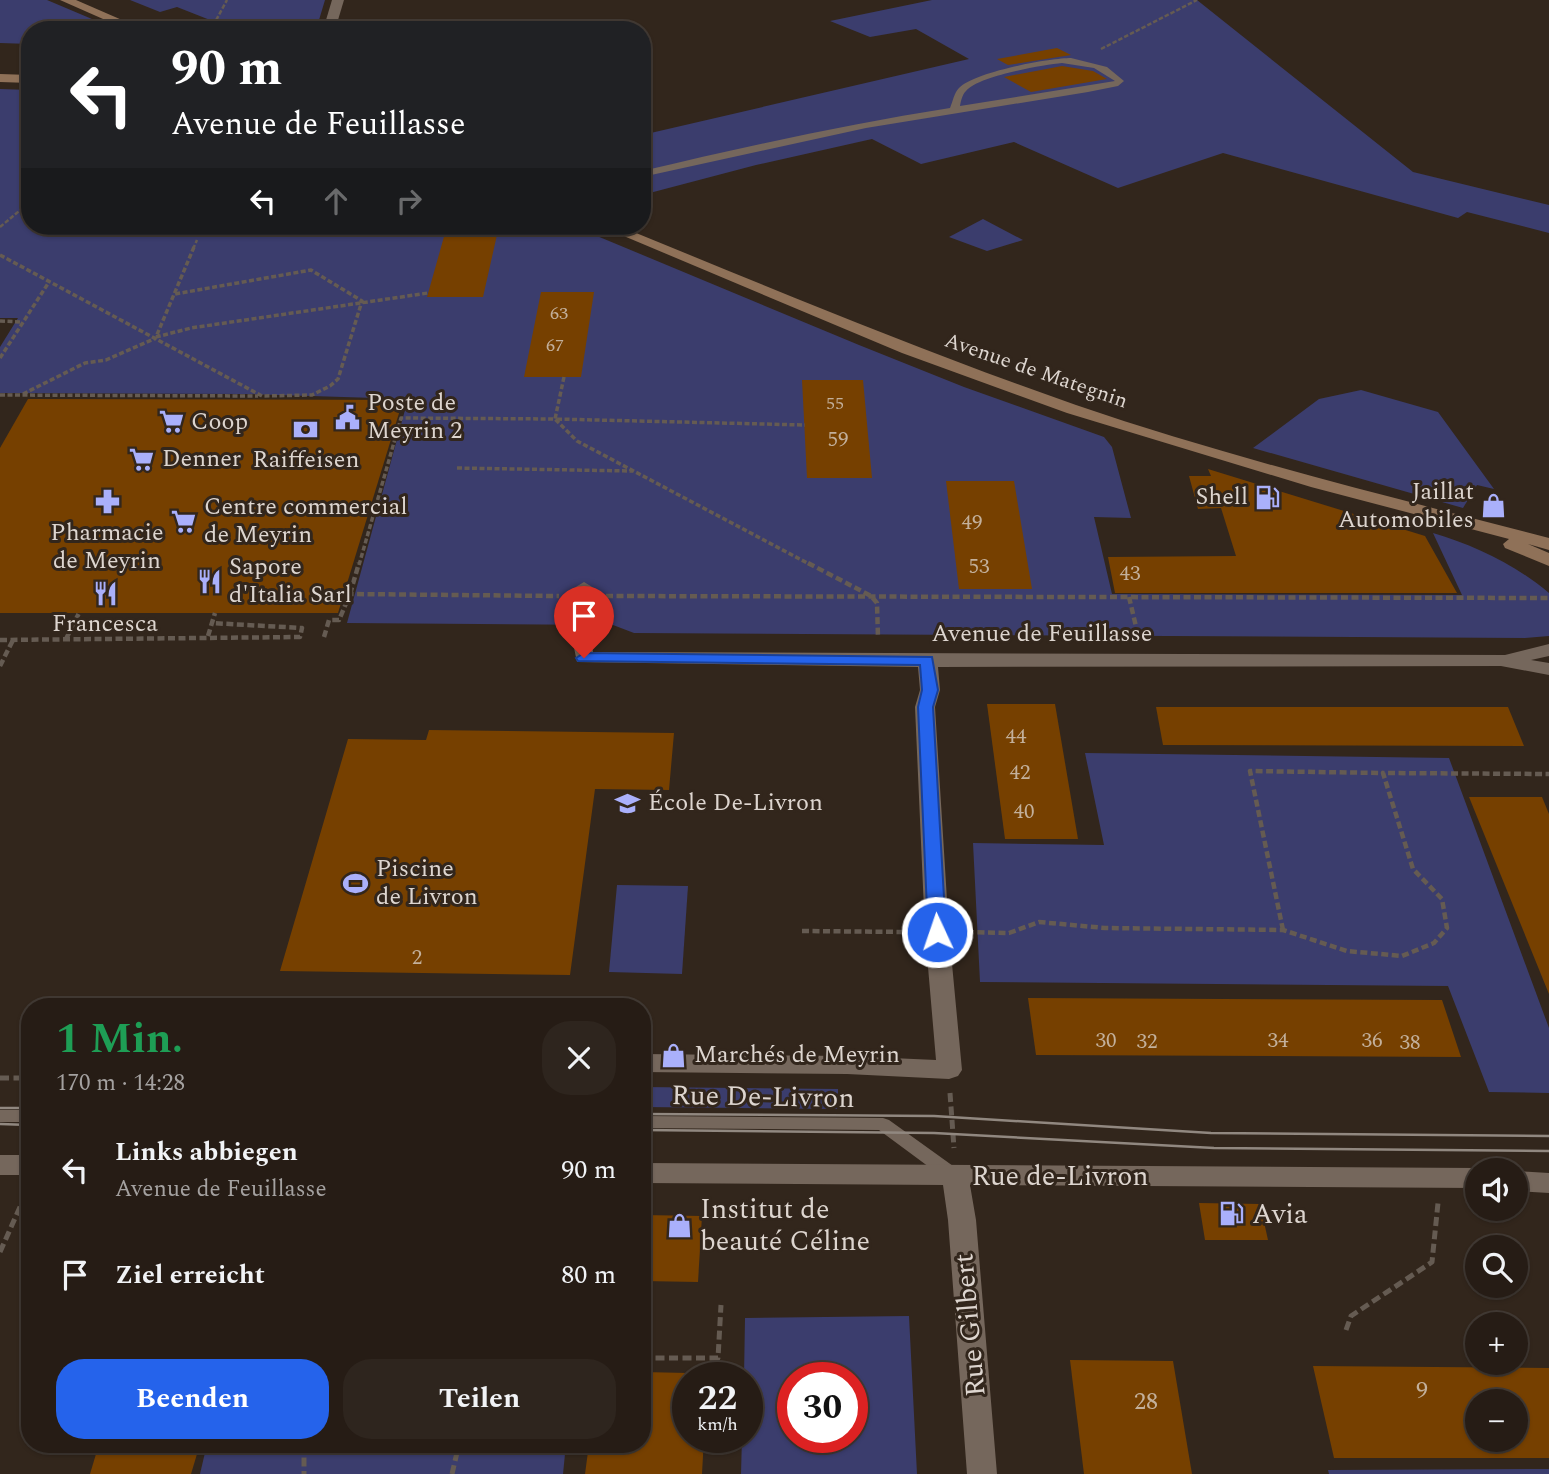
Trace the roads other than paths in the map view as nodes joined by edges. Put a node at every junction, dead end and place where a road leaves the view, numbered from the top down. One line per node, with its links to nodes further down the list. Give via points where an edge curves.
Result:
1 (66, 0): 3 (main road)
2 (338, 0): 4 (street)
3 (117, 21)
4 (332, 21)
5 (0, 78): 6 (main road)
6 (21, 79)
7 (954, 110): 7 (lane, via 1054,96 1120,81 1104,69 1069,60 977,80 962,90); 8 (lane, via 794,139)
8 (651, 172)
9 (629, 235): 10 (main road, Avenue de Mategnin, via 1006,387 1214,453)
10 (1462, 523): 11 (main road, Avenue de Mategnin); 12 (main road, Avenue de Mategnin)
11 (1549, 544)
12 (1527, 551): 13 (main road, Avenue de Mategnin); 14 (main road, Avenue de Mategnin)
13 (1549, 561)
14 (1549, 570)
15 (584, 588): 17 (street, Avenue de Feuillasse, via 579,624 584,658)
16 (1549, 650): 18 (street, Avenue de Feuillasse)
17 (927, 660): 18 (street, Avenue de Feuillasse); 20 (street, Rue de-Livron, via 930,690 925,707 935,894 949,1070)
18 (1501, 660): 19 (street, Avenue de Feuillasse)
19 (1549, 669)
20 (651, 1063)
21 (0, 1116): 22 (lane)
22 (21, 1116)
23 (651, 1122): 27 (lane, Rue De-Livron, via 883,1124)
24 (0, 1165): 25 (street)
25 (21, 1165)
26 (651, 1172): 27 (street, Rue de-Livron)
27 (955, 1176): 28 (street, Rue de-Livron); 31 (street, Rue Gilbert)
28 (1465, 1178)
29 (1528, 1182): 30 (street)
30 (1549, 1183)
31 (982, 1474)

